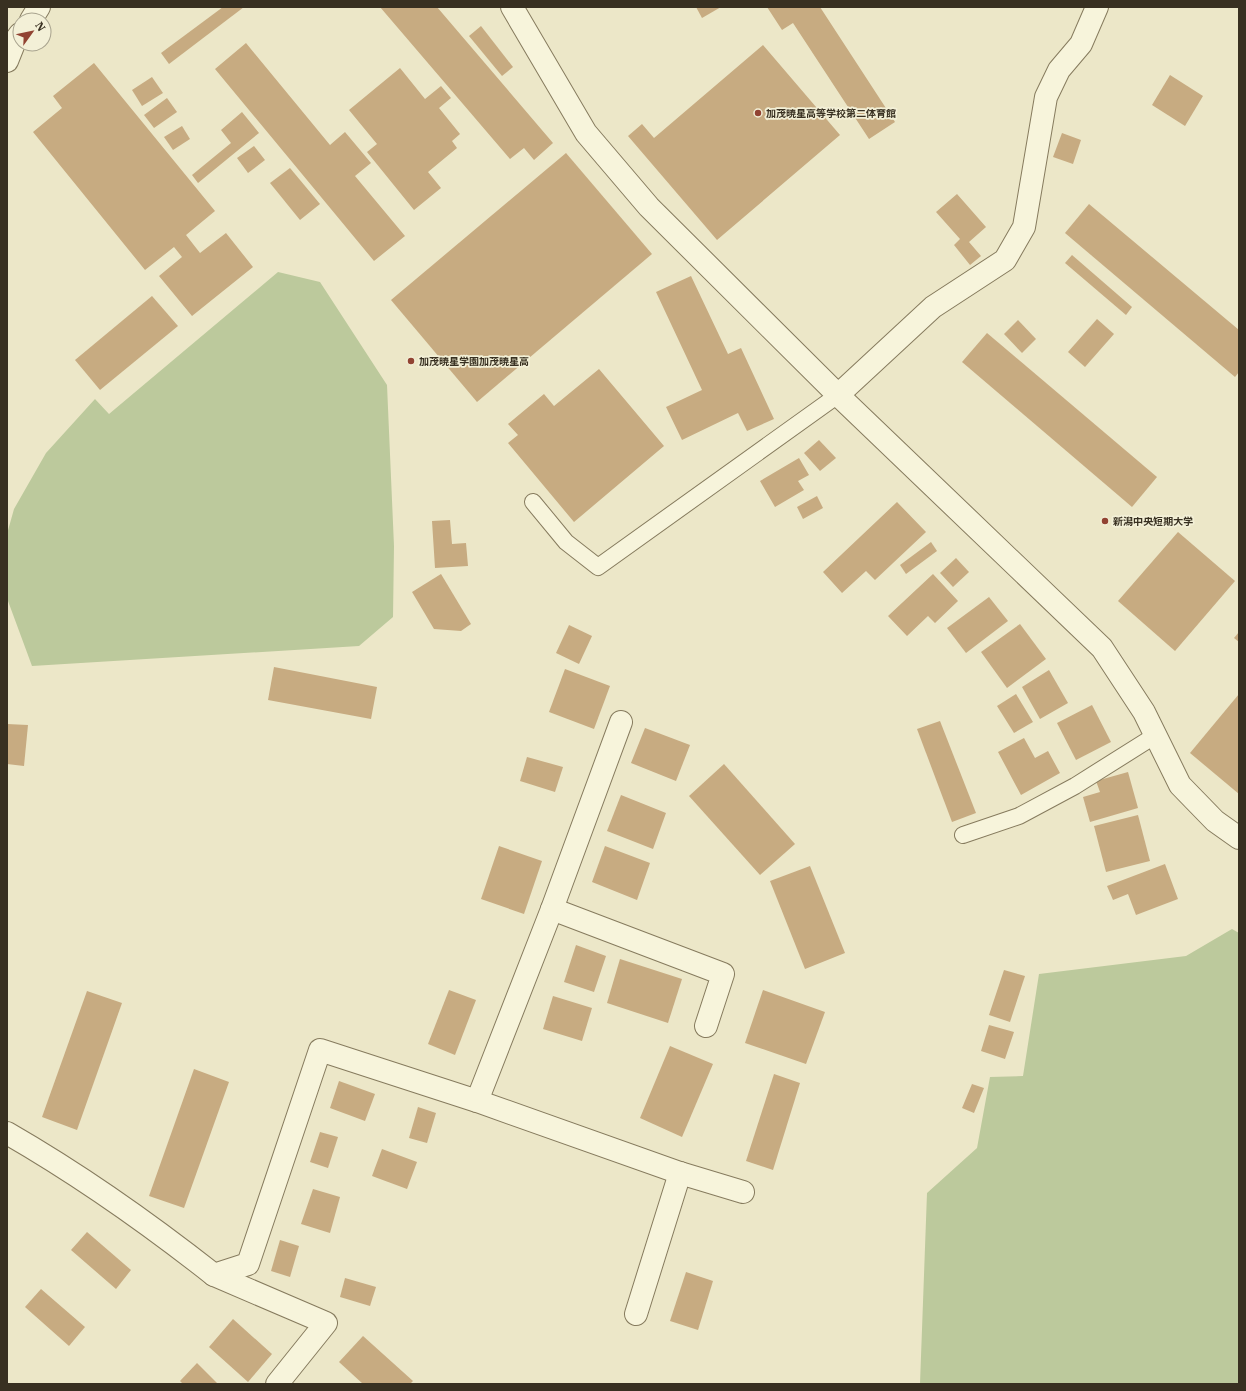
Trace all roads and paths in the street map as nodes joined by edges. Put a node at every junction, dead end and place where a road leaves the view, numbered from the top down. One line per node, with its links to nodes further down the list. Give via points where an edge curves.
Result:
1 (512, 7): 5 (street, via 586,133 644,202)
2 (1097, 7): 5 (street, via 1081,44 1059,70 1046,97 1024,227 1005,260 933,307)
3 (12, 48): 4 (street)
4 (7, 61)
5 (838, 395): 6 (lane, via 598,567 566,542); 8 (street, via 1102,648)
6 (532, 502)
7 (621, 722): 11 (street)
8 (1156, 735): 9 (lane, via 1075,786 1019,816); 10 (street, via 1180,785 1215,821)
9 (964, 835)
10 (1239, 838)
11 (552, 909): 12 (street, via 722,974); 13 (street)
12 (706, 1026)
13 (477, 1101): 15 (street); 17 (street, via 320,1050 248,1264)
14 (7, 1133): 17 (street, via 120,1203)
15 (680, 1173): 16 (street); 18 (street)
16 (742, 1192)
17 (214, 1275): 19 (street, via 326,1323)
18 (636, 1314)
19 (277, 1384)

